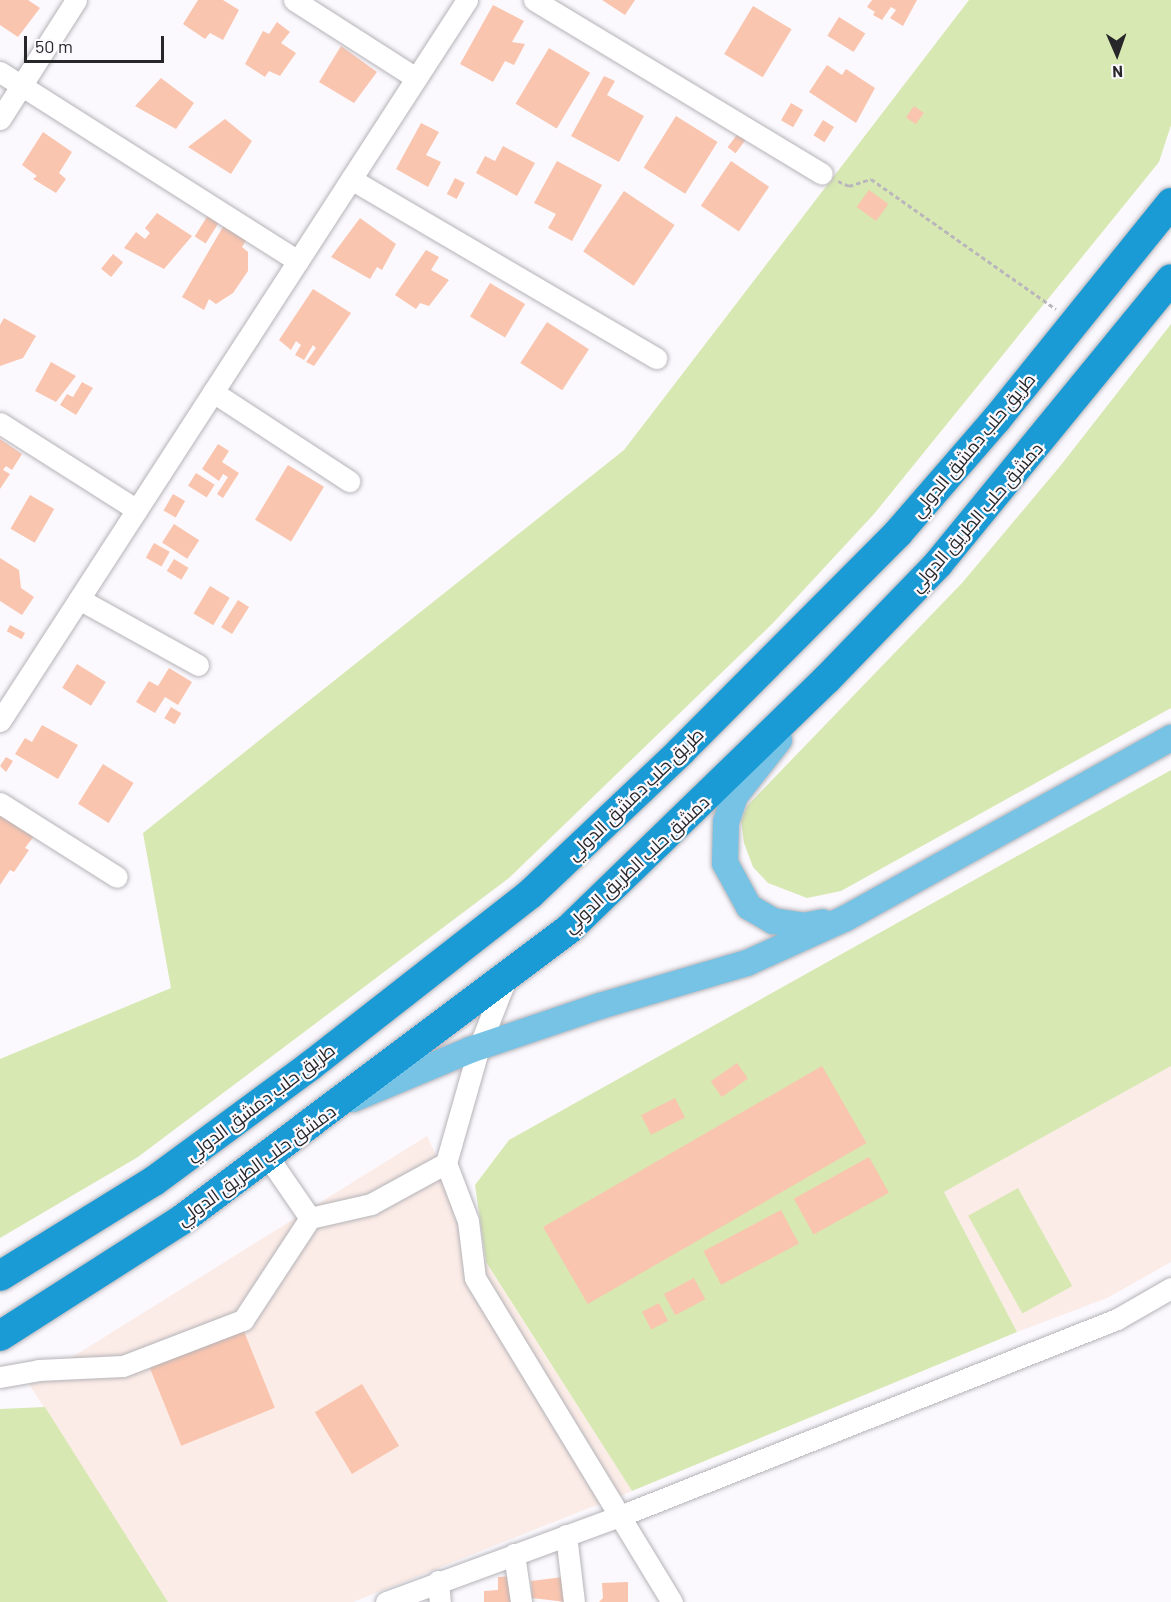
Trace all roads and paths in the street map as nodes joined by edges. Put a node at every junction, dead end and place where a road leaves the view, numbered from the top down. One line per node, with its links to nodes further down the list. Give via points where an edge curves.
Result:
1 (76, 0): 7 (street)
2 (294, 0): 6 (street)
3 (467, 0): 6 (street)
4 (534, 0): 9 (street)
5 (0, 72): 7 (street)
6 (416, 78): 10 (street)
7 (21, 85): 8 (street); 12 (street)
8 (0, 119)
9 (822, 174): 14 (path, via 849,186 871,179)
10 (351, 179): 12 (street); 15 (street)
11 (1171, 203): 14 (highway, طريق حلب دمشق الدولي)
12 (298, 261): 16 (street)
13 (1171, 279): 22 (highway, دمشق حلب الطريق الدولي, via 938,564)
14 (1074, 323): 34 (highway, طريق حلب دمشق الدولي, via 898,533 681,751 530,894 310,1066 154,1181)
15 (656, 358)
16 (213, 392): 18 (street); 19 (street)
17 (0, 423): 19 (street)
18 (349, 481)
19 (137, 510): 20 (street)
20 (79, 599): 21 (street); 23 (street)
21 (198, 665)
22 (827, 679): 27 (main road, via 735,796 722,847 731,880 749,907 773,921 803,926); 28 (highway, دمشق حلب الطريق الدولي, via 571,927)
23 (0, 721)
24 (1171, 738): 27 (main road)
25 (0, 803): 26 (street)
26 (117, 877)
27 (846, 918): 29 (main road, via 747,963)
28 (507, 976): 29 (street); 30 (highway, دمشق حلب الطريق الدولي)
29 (479, 1047): 30 (main road); 32 (street)
30 (340, 1104): 31 (highway, دمشق حلب الطريق الدولي)
31 (268, 1156): 33 (street); 36 (highway, دمشق حلب الطريق الدولي, via 180,1221)
32 (446, 1163): 33 (street, via 371,1204); 38 (street, via 468,1221 476,1278)
33 (310, 1218): 37 (street, via 243,1320 123,1366 38,1370)
34 (0, 1276)
35 (1171, 1288): 38 (street, via 1117,1318)
36 (0, 1336)
37 (0, 1377)
38 (620, 1516): 39 (street); 46 (street)
39 (566, 1535): 40 (street); 45 (street)
40 (514, 1554): 41 (street); 44 (street)
41 (438, 1581): 42 (street); 43 (street)
42 (386, 1602)
43 (440, 1602)
44 (520, 1602)
45 (574, 1602)
46 (672, 1602)

